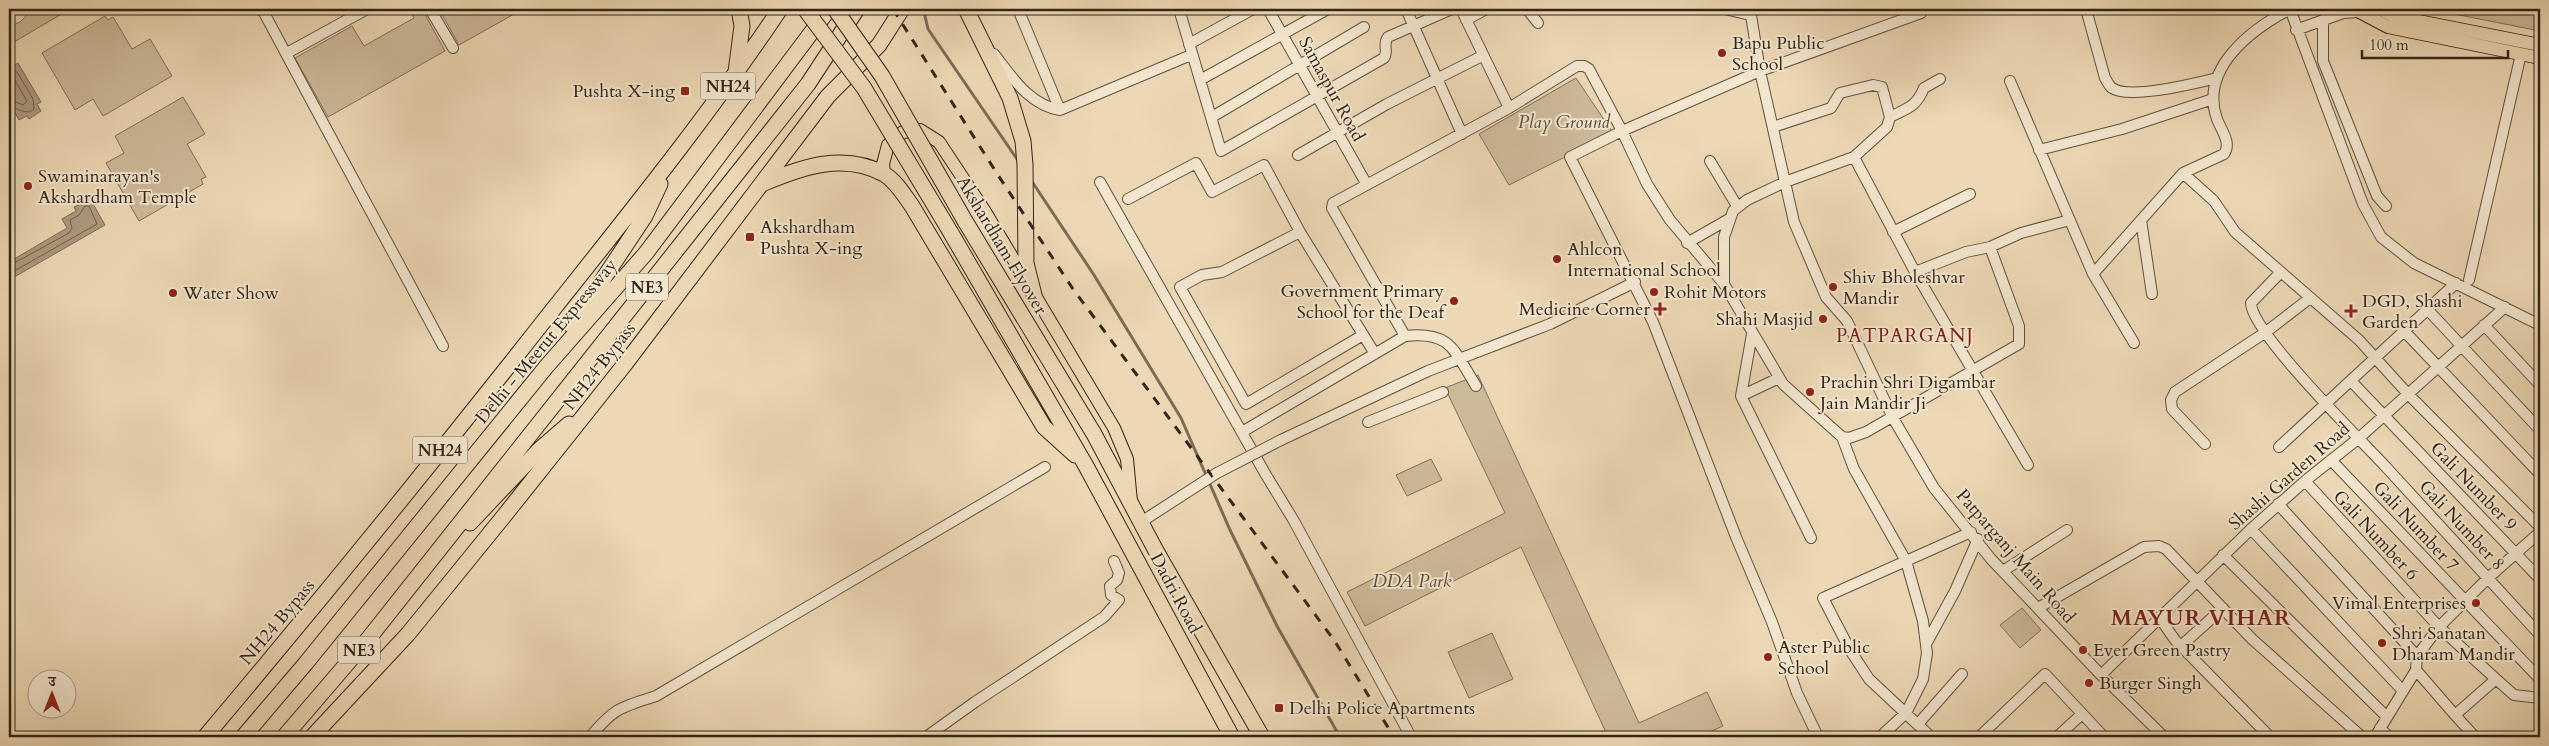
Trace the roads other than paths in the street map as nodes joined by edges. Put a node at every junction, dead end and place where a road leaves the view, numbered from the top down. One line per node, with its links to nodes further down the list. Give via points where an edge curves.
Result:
1 (262, 9): 42 (street)
2 (367, 9): 42 (street)
3 (430, 9): 40 (street)
4 (739, 9): 34 (highway)
5 (743, 9): 34 (highway)
6 (780, 9): 48 (highway, NH24 Bypass / NH24)
7 (805, 9): 136 (highway, Akshardham Flyover, bridge, via 864,88)
8 (829, 9): 111 (highway, Delhi - Meerut Expressway / NE3, via 646,253)
9 (835, 9): 140 (highway, Akshardham Flyover, bridge, via 882,76)
10 (857, 9): 151 (highway, NE3, via 808,84)
11 (902, 9): 73 (highway, NH24 Bypass, via 879,45 828,96)
12 (966, 9): 37 (highway)
13 (1018, 9): 57 (street)
14 (1180, 9): 41 (street)
15 (1253, 9): 41 (street)
16 (1268, 9): 38 (street, Samaspur Road)
17 (1328, 9): 38 (street)
18 (1406, 9): 33 (street)
19 (1452, 9): 33 (street)
20 (1461, 9): 30 (street)
21 (1486, 9): 30 (street)
22 (1528, 9): 32 (street)
23 (1725, 9): 28 (street)
24 (2086, 9): 50 (street, via 2105,78 2112,88 2123,92 2170,89)
25 (2290, 9): 36 (street); 50 (street, via 2244,38)
26 (2380, 9): 39 (main road, via 2393,16)
27 (2356, 10): 31 (street); 43 (main road, via 2388,28)
28 (1750, 12): 47 (street, Patparganj Main Road)
29 (1921, 13): 47 (street)
30 (1466, 20): 44 (street)
31 (2323, 20): 36 (street); 78 (street, via 2323,61 2376,196)
32 (1538, 23)
33 (1415, 24): 49 (street); 54 (street, via 1386,40 1384,58)
34 (742, 26): 48 (highway)
35 (1364, 27): 46 (street)
36 (2296, 30): 91 (street, via 2363,204 2381,237 2414,263)
37 (977, 33): 57 (street, via 1028,95 1046,108); 94 (highway, via 1010,98 1023,141 1026,263)
38 (1283, 33): 46 (street, Samaspur Road); 52 (street)
39 (2540, 45)
40 (453, 48)
41 (1190, 50): 52 (street); 57 (street)
42 (287, 53): 106 (street)
43 (2521, 54): 45 (main road); 89 (street)
44 (1482, 56): 49 (street); 56 (street)
45 (2540, 58)
46 (1300, 63): 54 (street, Samaspur Road); 59 (street)
47 (1760, 71): 60 (street, Patparganj Main Road); 61 (street)
48 (735, 76): 67 (highway, NH24 Bypass / NH24)
49 (1438, 78): 62 (street); 63 (street)
50 (2217, 78): 55 (street)
51 (1940, 79): 58 (street, via 1924,88 1913,106)
52 (1200, 80): 59 (street)
53 (2010, 81): 64 (street)
54 (1317, 95): 59 (street, via 1221,151); 62 (street, Samaspur Road)
55 (2213, 99): 64 (street, via 2122,129); 69 (street, via 2216,118 2228,143 2227,150)
56 (1509, 108): 61 (street, via 1578,66 1584,66); 63 (street)
57 (1060, 110)
58 (1890, 117): 60 (street, via 1882,87 1877,85 1840,94 1831,108); 66 (street, via 1888,127)
59 (1212, 118)
60 (1773, 126): 72 (street, Patparganj Main Road)
61 (1622, 131): 84 (street, via 1648,184); 90 (street, via 1570,157)
62 (1338, 132): 65 (street); 74 (street, Samaspur Road)
63 (1462, 134): 74 (street)
64 (2039, 150): 80 (street)
65 (1298, 155)
66 (1854, 157): 72 (street); 83 (street)
67 (671, 160): 111 (highway, via 645,216); 181 (highway, NH24 Bypass / NH24, via 297,629)
68 (1710, 161): 77 (street)
69 (2183, 173): 81 (street); 87 (street, via 2214,201 2235,232)
70 (884, 174): 73 (highway, via 839,162 815,164); 94 (main road, via 888,145 903,132 920,130 939,142); 136 (highway, via 912,206 1044,427)
71 (1100, 182): 124 (street)
72 (1786, 182): 77 (street); 126 (street, Patparganj Main Road, via 1794,222 1826,298 1847,320)
73 (763, 183): 121 (highway, NH24 Bypass)
74 (1367, 185): 104 (street, via 1334,203 1332,208)
75 (1970, 194): 83 (street)
76 (1128, 199): 82 (street, via 1196,163 1212,192 1264,165)
77 (1737, 206): 79 (street)
78 (2386, 206)
79 (1729, 220): 84 (street); 92 (street, via 1724,237)
80 (2070, 220): 85 (street, via 2021,233); 88 (street)
81 (2141, 220): 88 (street); 93 (street)
82 (1300, 232): 103 (street); 122 (street, via 1222,272 1202,275 1180,287)
83 (1893, 232): 86 (street)
84 (1687, 242): 92 (street)
85 (1990, 247): 86 (street, via 1966,252); 113 (street, via 2020,326 2019,344)
86 (1914, 272): 113 (street)
87 (2280, 273): 95 (street); 100 (street, Gali Number 8, via 2251,303 2251,309)
88 (2093, 274): 105 (street)
89 (2469, 280)
90 (1635, 282): 110 (street, via 1550,324); 190 (street, via 1772,622 1797,693)
91 (2456, 283): 96 (street); 97 (street)
92 (1724, 284): 102 (street)
93 (2152, 294)
94 (1034, 295): 140 (main road, via 1114,428 1126,459)
95 (2310, 298): 100 (street); 109 (street)
96 (2505, 307): 98 (street, Shashi Garden Road); 99 (street)
97 (2428, 310): 101 (street); 107 (street)
98 (2484, 325): 107 (street, Shashi Garden Road); 116 (street)
99 (2540, 325)
100 (2266, 332): 123 (street, Gali Number 8); 132 (street, via 2175,392 2171,400 2172,409)
101 (2405, 332): 109 (street); 112 (street)
102 (1752, 334): 114 (street); 120 (street)
103 (1363, 336): 108 (street); 122 (street)
104 (1406, 336): 108 (street); 110 (street, via 1426,334 1443,338)
105 (2134, 343)
106 (443, 346)
107 (2462, 346): 112 (street, Shashi Garden Road); 128 (street)
108 (1374, 354): 129 (street)
109 (2376, 358): 115 (street); 119 (street)
110 (1458, 359): 117 (street); 142 (street, bridge, via 1281,440 1217,473)
111 (546, 367): 182 (highway, Delhi - Meerut Expressway / NE3)
112 (2437, 367): 119 (street, Shashi Garden Road); 138 (street)
113 (1972, 371): 126 (street); 135 (street)
114 (1779, 378): 120 (street); 130 (street)
115 (2352, 381): 123 (street); 125 (street, Gali Number 9)
116 (2540, 385)
117 (1476, 386)
118 (1443, 392): 127 (street)
119 (2408, 394): 125 (street, Shashi Garden Road); 143 (street)
120 (1741, 396): 148 (street)
121 (596, 401): 151 (highway, via 539,450 489,505); 184 (highway, NH24 Bypass, via 408,634)
122 (1246, 404): 124 (street)
123 (2325, 405): 131 (street, Gali Number 8); 133 (street)
124 (1231, 413): 129 (street)
125 (2384, 415): 131 (street, Shashi Garden Road); 149 (street, Gali Number 9)
126 (1893, 418): 130 (street, via 1866,432); 147 (street, Patparganj Main Road, via 1934,488)
127 (1368, 422)
128 (2540, 430)
129 (1242, 432): 189 (street)
130 (1842, 437): 153 (street, via 1854,469)
131 (2359, 438): 134 (street, Shashi Garden Road); 155 (street, Gali Number 8)
132 (2205, 444)
133 (2279, 447)
134 (2332, 460): 139 (street, Shashi Garden Road); 158 (street, Gali Number 7)
135 (2028, 465)
136 (1086, 466): 187 (highway, Dadri Road)
137 (1045, 467): 185 (street, via 656,696 608,715)
138 (2540, 474)
139 (2305, 481): 141 (street, Shashi Garden Road); 162 (street, Gali Number 6)
140 (1132, 504): 142 (highway, Dadri Road)
141 (2278, 504): 144 (street, Shashi Garden Road); 166 (street)
142 (1141, 522): 188 (highway, Dadri Road)
143 (2540, 527)
144 (2251, 529): 150 (street, Shashi Garden Road); 172 (street)
145 (2067, 530): 154 (street)
146 (2540, 532): 149 (street)
147 (1974, 536): 153 (street); 154 (street, Patparganj Main Road); 164 (street, via 1955,591)
148 (1811, 538)
149 (2516, 553): 155 (street); 156 (street, Gali Number 9)
150 (2223, 555): 157 (street, Shashi Garden Road); 177 (street)
151 (431, 560): 183 (highway, NE3)
152 (1114, 561): 186 (street, via 1119,573 1110,586 1112,595 1119,600 1104,618)
153 (1906, 561): 164 (street); 174 (street, via 1823,598 1869,679)
154 (2003, 571): 159 (street, Patparganj Main Road)
155 (2488, 578): 158 (street); 163 (street, Gali Number 8)
156 (2540, 579)
157 (2198, 583): 159 (street, via 2166,549 2144,547); 160 (street); 161 (street, Shashi Garden Road)
158 (2465, 601): 162 (street); 170 (street, Gali Number 7)
159 (2038, 608): 169 (street, Patparganj Main Road)
160 (2223, 608): 165 (street); 197 (street, via 2252,639)
161 (2159, 617): 165 (street); 169 (street, Shashi Garden Road)
162 (2439, 627): 166 (street); 171 (street, Gali Number 6)
163 (2540, 635)
164 (1926, 644): 174 (street, via 1922,679)
165 (2181, 646): 196 (street)
166 (2417, 656): 167 (street)
167 (2416, 670): 172 (street); 176 (street)
168 (1962, 674): 178 (street)
169 (2101, 675): 195 (street, Patparganj Main Road)
170 (2540, 679)
171 (2496, 680): 173 (street, Gali Number 6, via 2514,694); 176 (street)
172 (2403, 691): 177 (street)
173 (2540, 698)
174 (1906, 713): 178 (street); 191 (street)
175 (2082, 714): 192 (street, via 2045,674); 193 (street); 194 (street)
176 (2455, 715): 199 (street)
177 (2387, 717): 179 (street)
178 (1918, 724): 180 (street)
179 (2378, 733): 198 (street)
180 (1928, 736)
181 (206, 737)
182 (243, 737)
183 (284, 737)
184 (312, 737)
185 (590, 737)
186 (926, 737)
187 (1232, 737)
188 (1262, 737)
189 (1411, 737)
190 (1818, 737)
191 (1880, 737)
192 (1979, 737)
193 (2057, 737)
194 (2104, 737)
195 (2164, 737)
196 (2270, 737)
197 (2362, 737)
198 (2389, 737)
199 (2475, 737)

